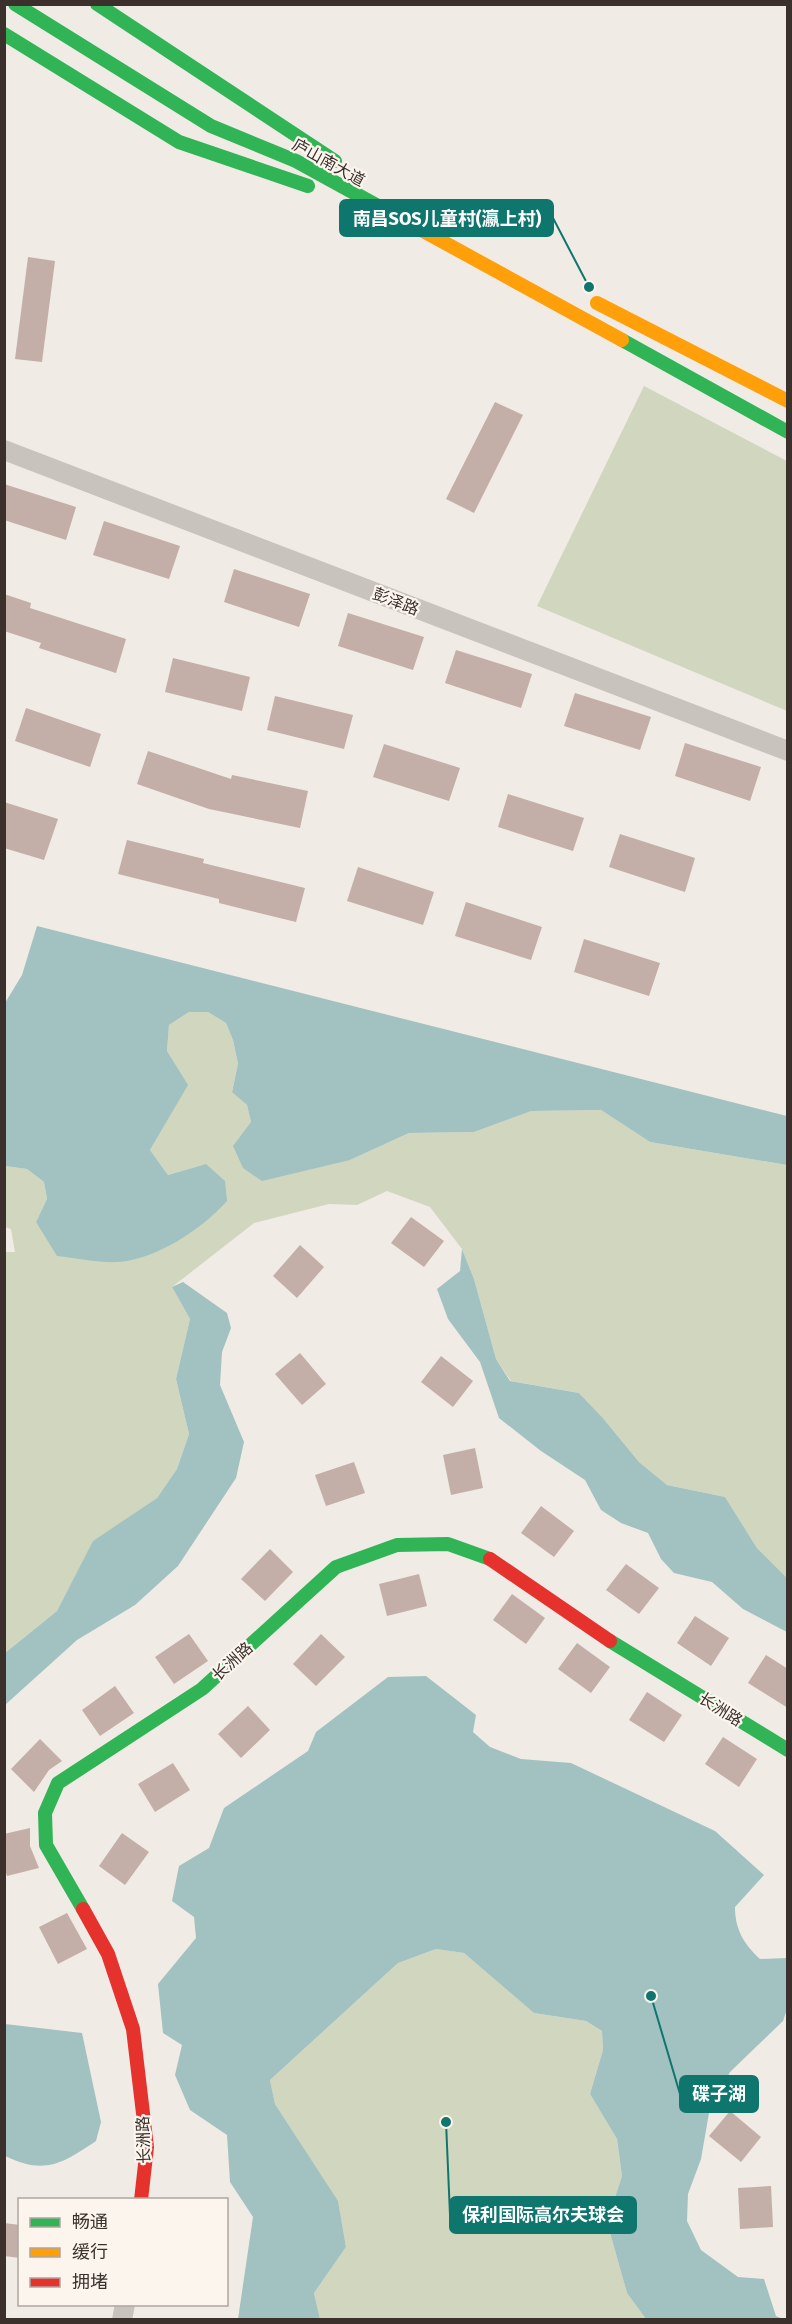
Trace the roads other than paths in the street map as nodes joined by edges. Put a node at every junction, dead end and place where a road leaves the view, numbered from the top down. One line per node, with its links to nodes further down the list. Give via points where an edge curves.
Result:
1 (15, 4): 8 (main road, 庐山南大道, via 212,126 296,161)
2 (97, 4): 4 (main road, 庐山南大道)
3 (4, 34): 5 (main road, via 179,142)
4 (347, 169)
5 (308, 186)
6 (585, 296): 7 (main road)
7 (786, 398)
8 (788, 432)
9 (4, 450): 10 (street, 彭泽路)
10 (788, 751)
11 (788, 1750): 12 (main road, 长洲路, via 612,1642 495,1561 448,1544 397,1545 336,1567 202,1689 58,1783 45,1813 46,1845 108,1954 133,2029 147,2147)
12 (141, 2198)

